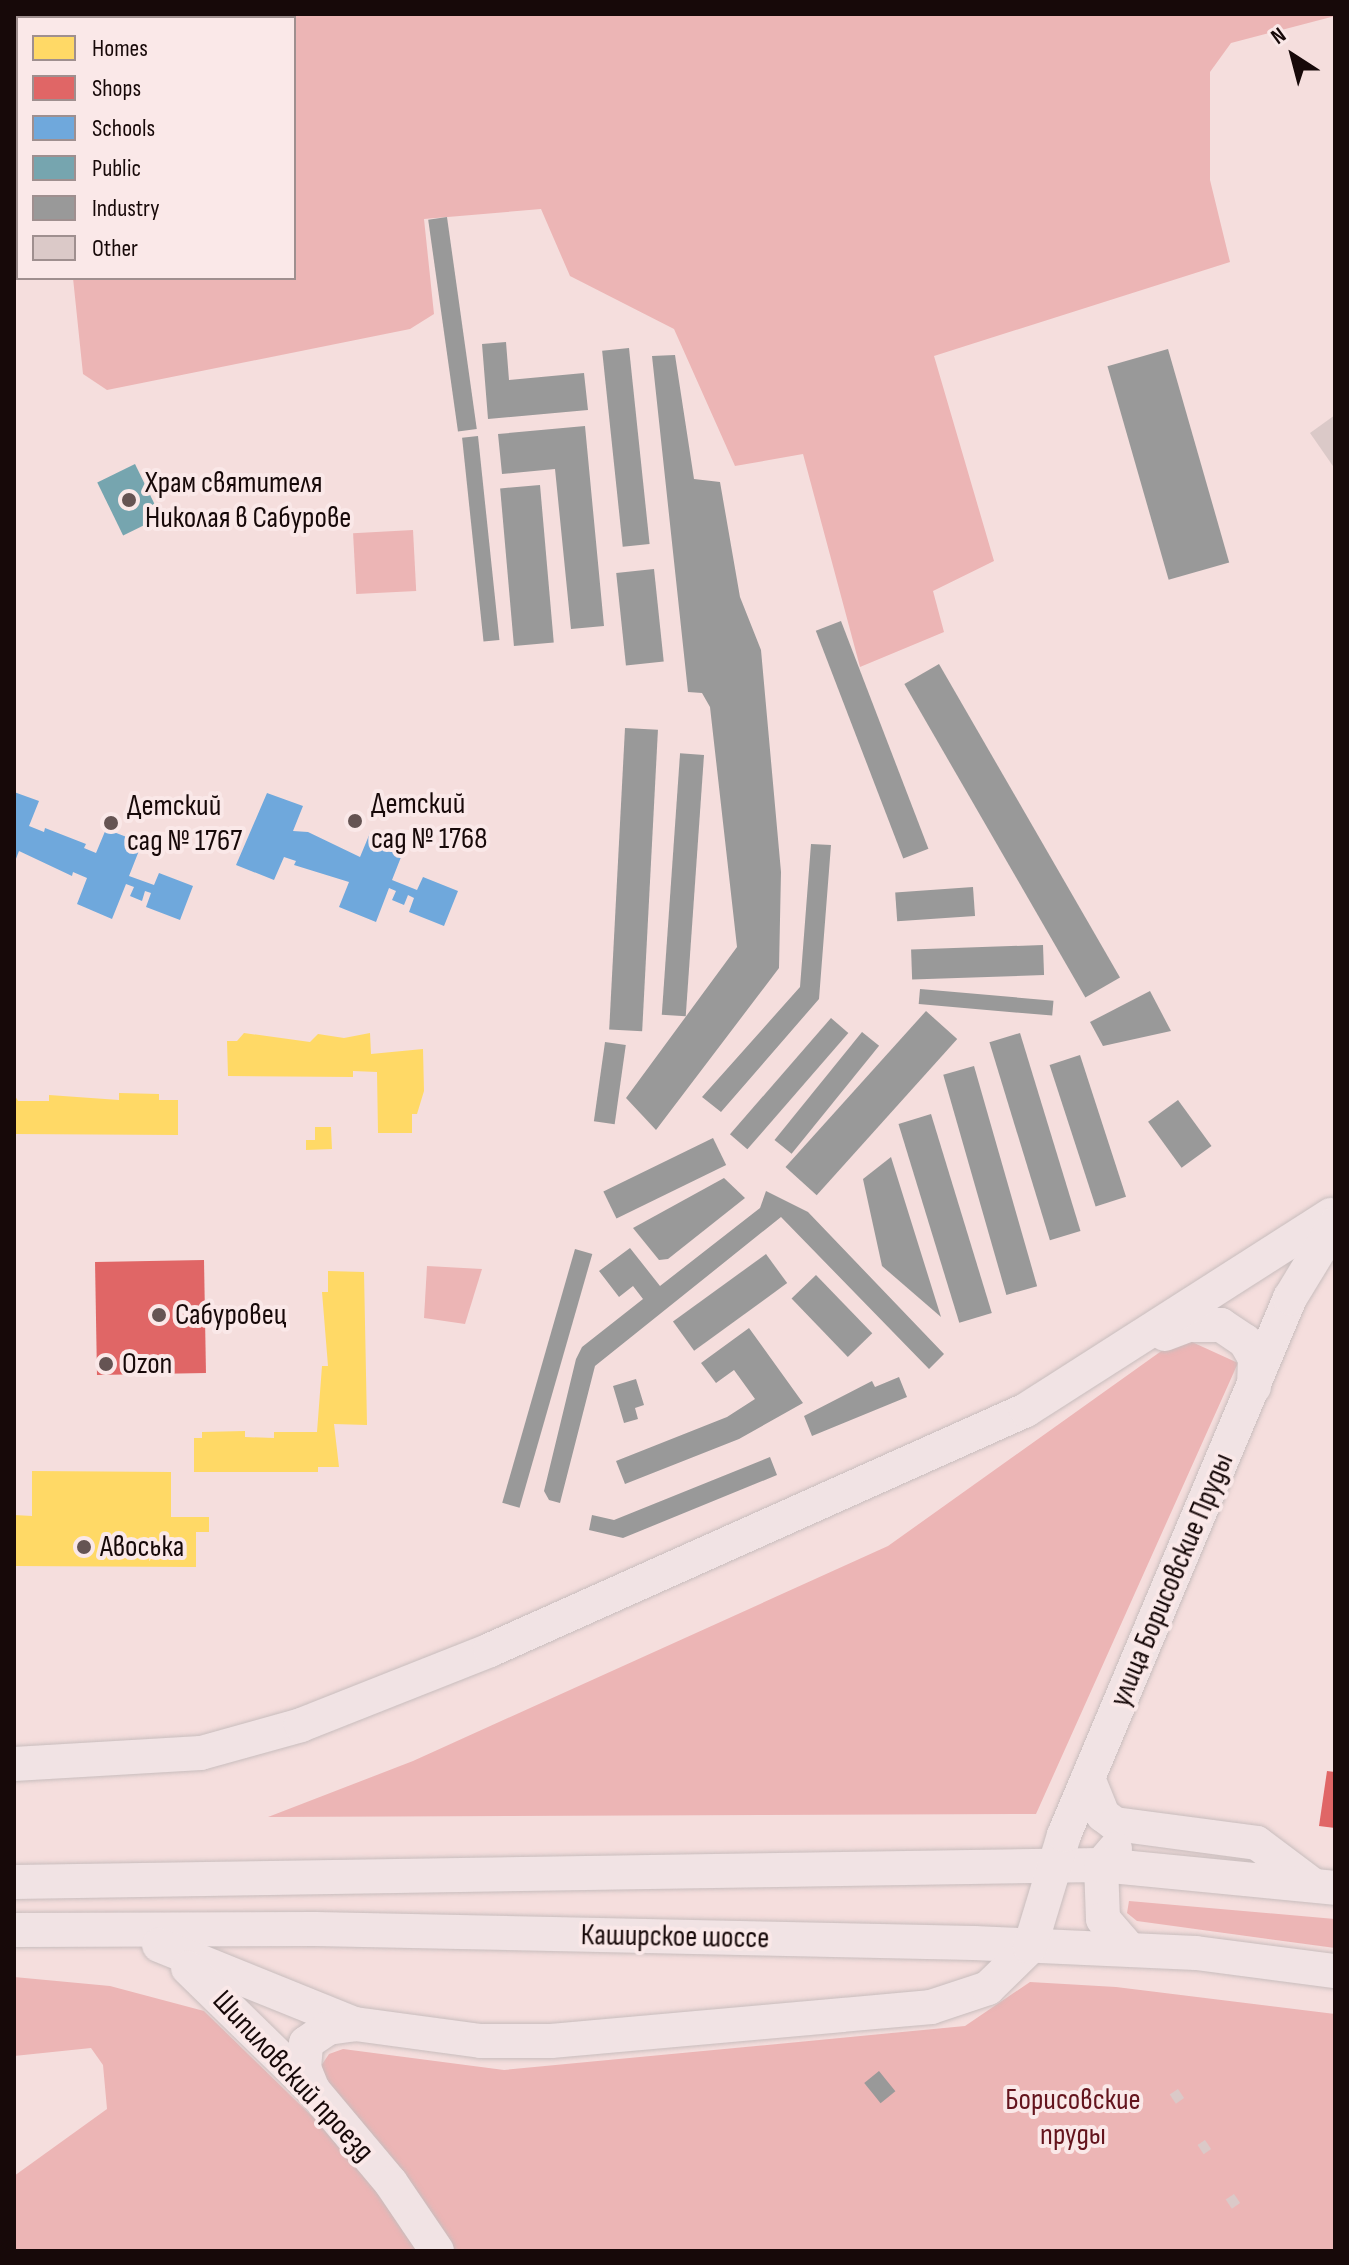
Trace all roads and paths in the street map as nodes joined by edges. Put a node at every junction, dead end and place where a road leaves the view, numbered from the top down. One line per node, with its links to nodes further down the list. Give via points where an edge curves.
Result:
1 (1335, 1212): 3 (main road)
2 (1335, 1224): 4 (main road, улица Борисовские Пруды, via 1290,1298)
3 (1134, 1345): 4 (main road, via 1189,1325 1221,1325 1245,1341 1255,1358); 5 (main road, via 968,1440 490,1650 301,1725 201,1753)
4 (1253, 1389): 6 (main road, улица Борисовские Пруды)
5 (14, 1764)
6 (1088, 1778): 7 (main road, via 1103,1815 1115,1824); 8 (main road, улица Борисовские Пруды)
7 (1146, 1830): 9 (main road, via 1119,1845); 11 (main road, via 1257,1843)
8 (1055, 1864): 9 (main road, Каширское шоссе); 10 (main road, Каширское шоссе); 15 (main road, улица Борисовские Пруды)
9 (1101, 1865): 11 (main road, Каширское шоссе); 16 (main road, via 1103,1919)
10 (14, 1882)
11 (1324, 1887)
12 (14, 1930): 13 (main road, Каширское шоссе)
13 (122, 1931): 14 (main road, Шипиловский проезд); 15 (main road, Каширское шоссе, via 331,1929)
14 (159, 1945): 18 (main road); 19 (main road, Шипиловский проезд, via 223,1998)
15 (1030, 1947): 16 (main road, Каширское шоссе); 18 (main road, via 988,1988 931,2007 551,2041 424,2037)
16 (1129, 1949): 17 (main road, Каширское шоссе)
17 (1335, 1971)
18 (355, 2024): 19 (main road, via 328,2028 306,2043 304,2068)
19 (313, 2090): 20 (main road, Шипиловский проезд, via 391,2183)
20 (437, 2251)

